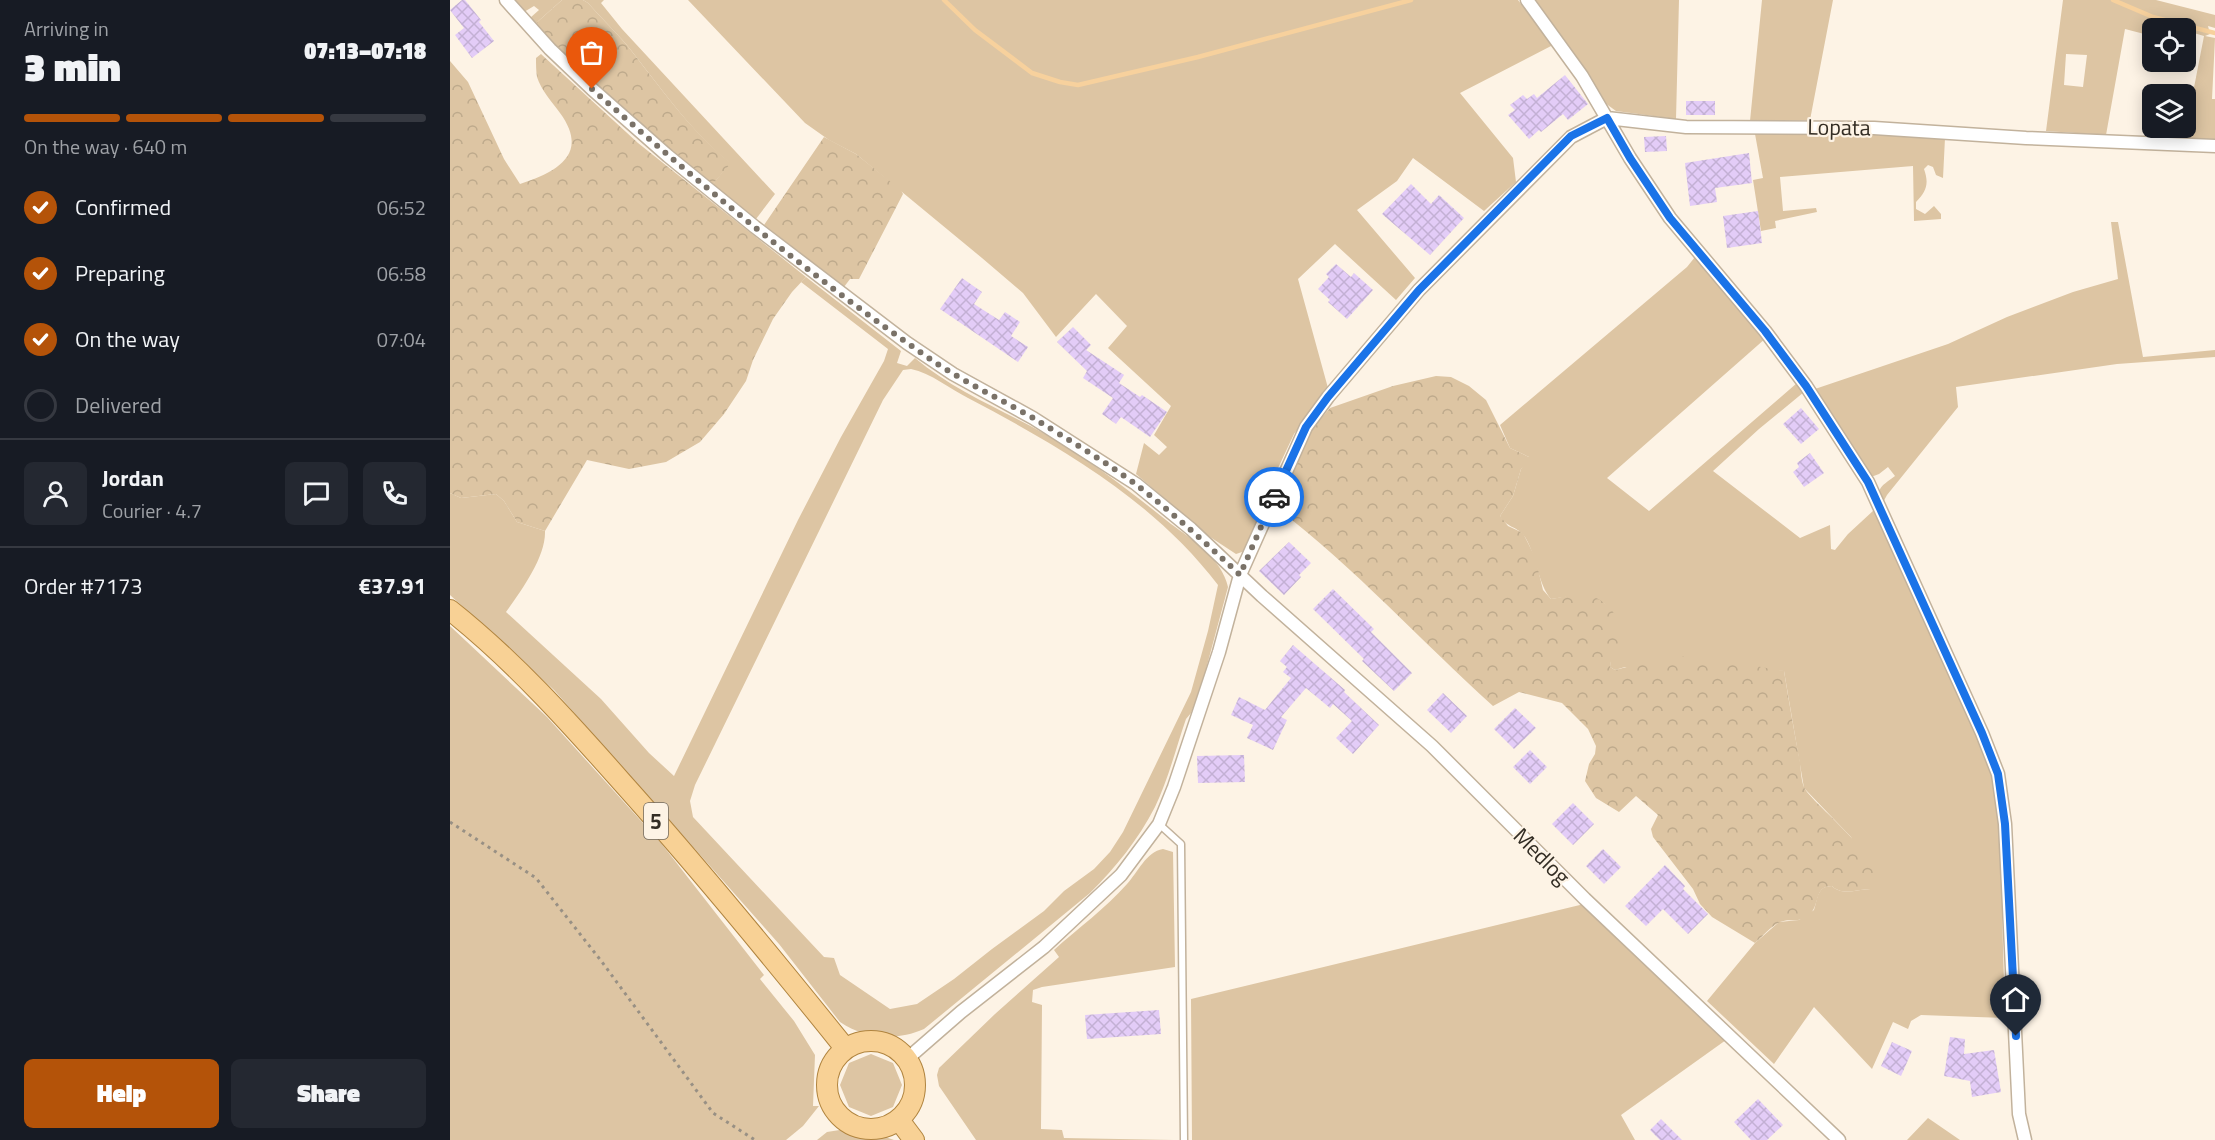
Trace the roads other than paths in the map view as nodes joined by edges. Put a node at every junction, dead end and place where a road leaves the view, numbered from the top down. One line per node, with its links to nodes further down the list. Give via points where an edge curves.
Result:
1 (506, 0): 5 (street, Medlog, via 592,89 755,228 953,374 1033,418 1136,484)
2 (1527, 0): 3 (street)
3 (1607, 118): 4 (street, Lopata, via 1686,127 1874,128); 5 (street, via 1571,136 1529,178 1419,290 1328,397 1306,427); 14 (street, via 1670,218 1765,331 1868,482 1982,733 1998,774 2005,824 2019,1114)
4 (2215, 146)
5 (1240, 575): 7 (street, via 1211,674); 13 (street, Medlog, via 1432,746)
6 (450, 610): 8 (main road, 5, via 561,713 753,934)
7 (1159, 824): 9 (street, via 1121,875 1044,947); 12 (lane, via 1180,844)
8 (845, 1048): 9 (main road, via 876,1041 889,1044); 10 (main road, via 828,1071 830,1105 842,1120 870,1130)
9 (907, 1059): 10 (main road, via 915,1080 915,1095)
10 (899, 1120): 11 (main road)
11 (914, 1140)
12 (1184, 1140)
13 (1839, 1140)
14 (2025, 1140)

